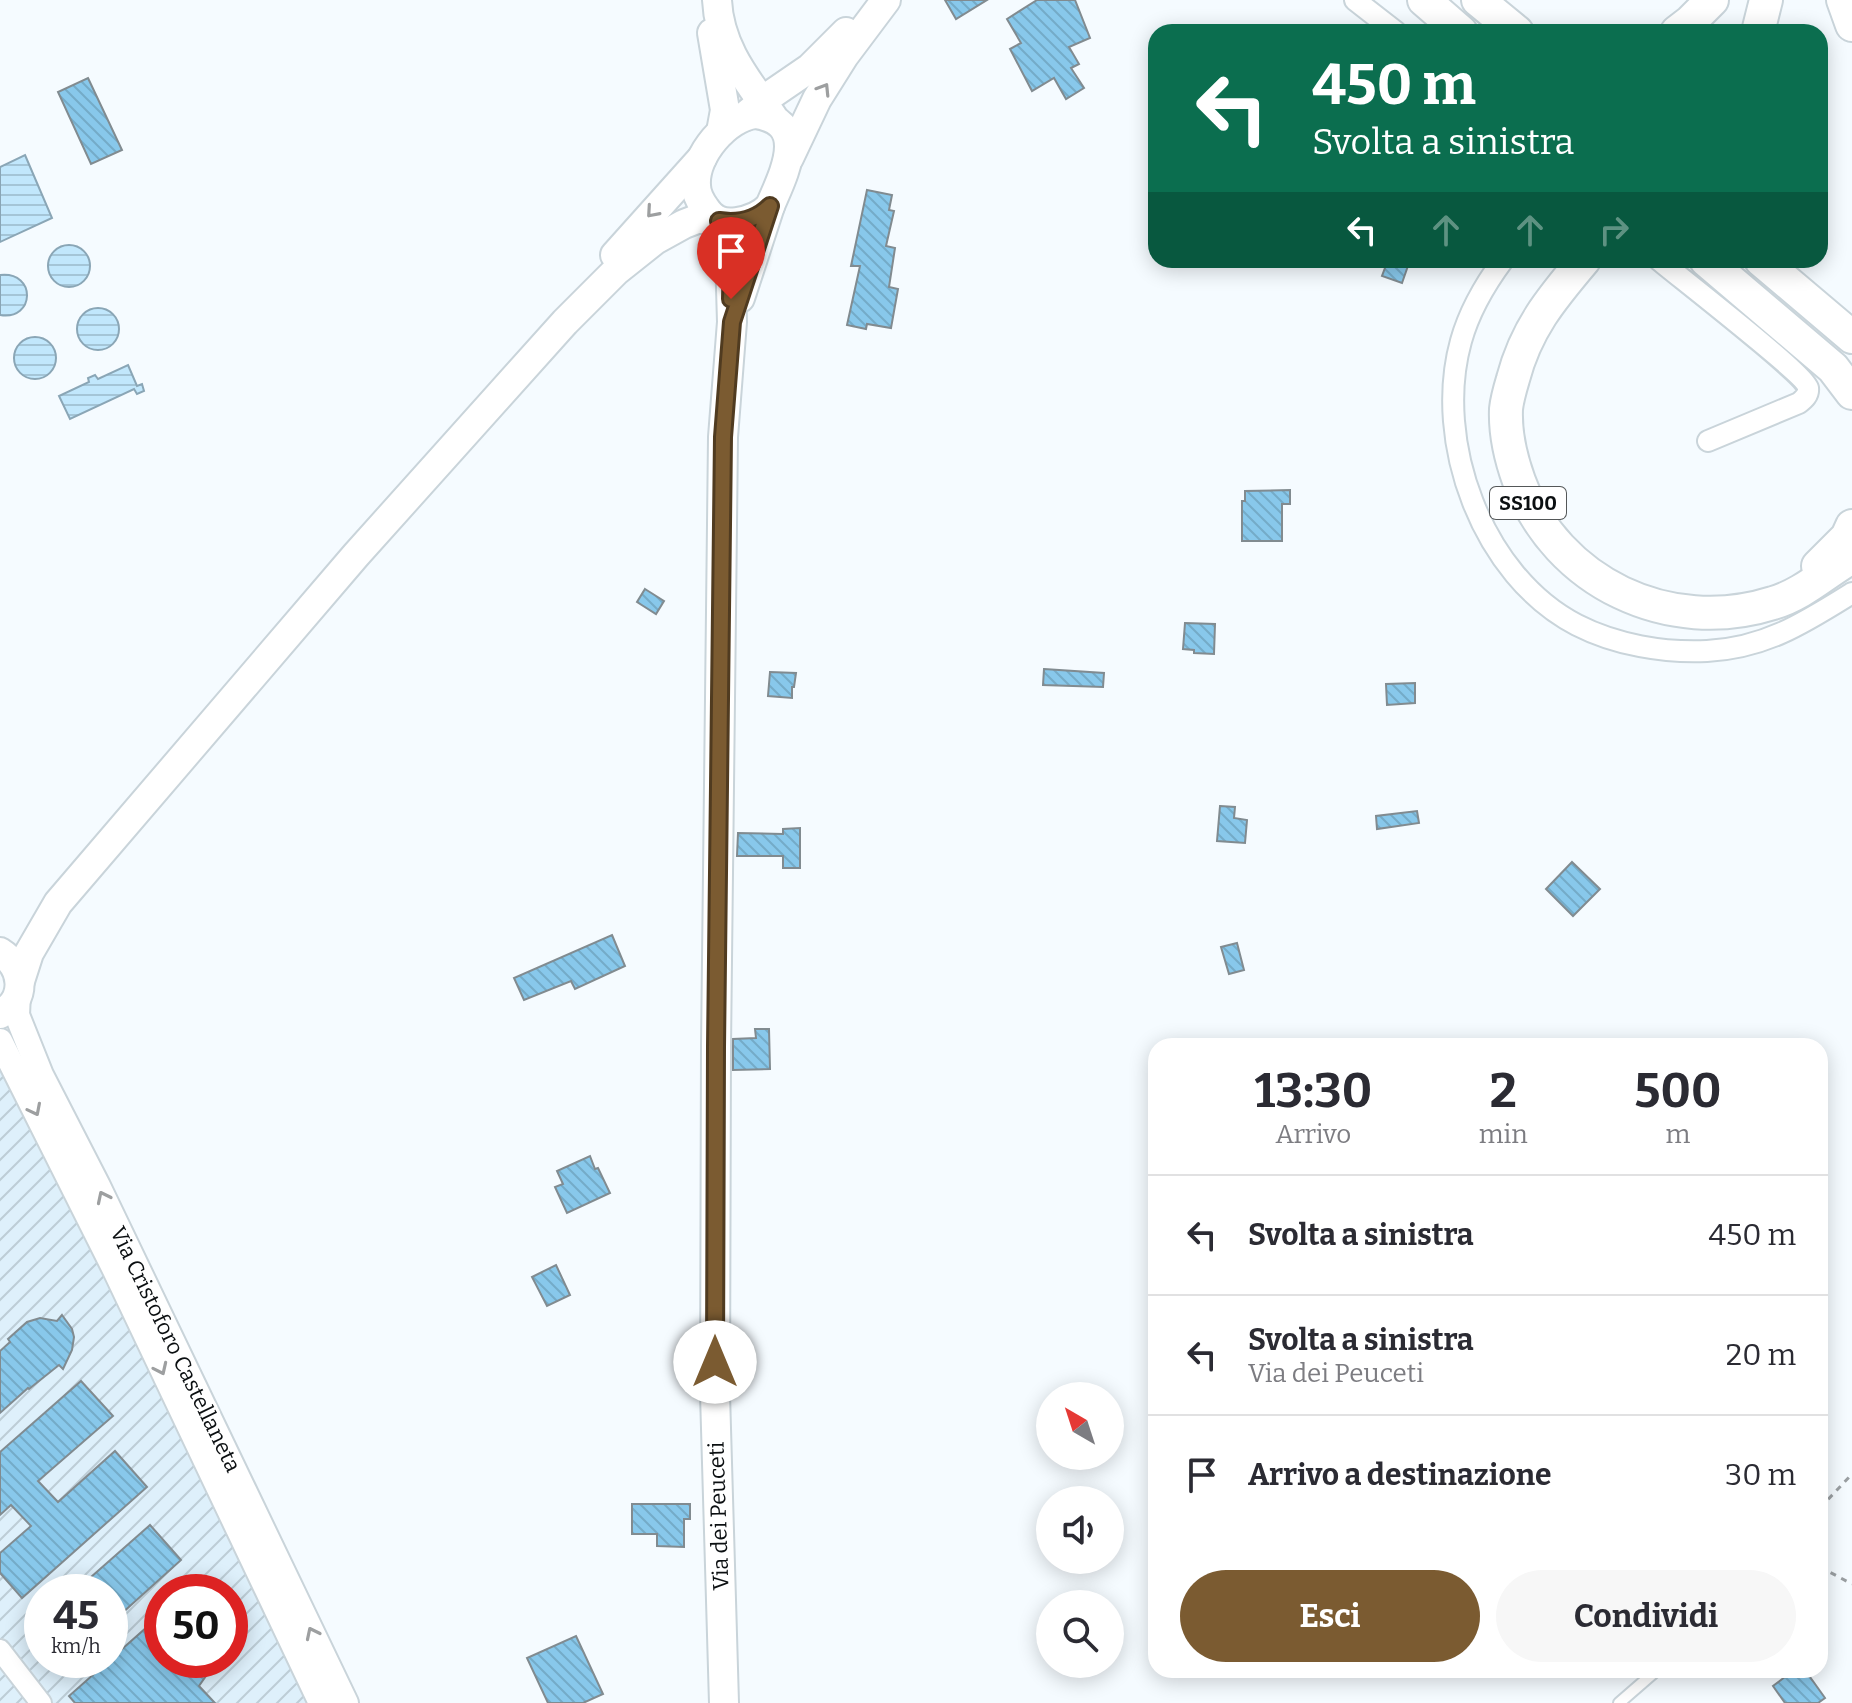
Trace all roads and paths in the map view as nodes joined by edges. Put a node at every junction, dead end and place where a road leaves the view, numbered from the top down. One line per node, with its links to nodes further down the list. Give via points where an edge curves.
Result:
1 (710, 0): 20 (main road, via 725,110)
2 (717, 0): 19 (main road, via 721,32)
3 (873, 0): 19 (main road)
4 (886, 0): 21 (main road, one-way to 4, via 817,99)
5 (1355, 0): 12 (street)
6 (1424, 0): 13 (highway)
7 (1455, 0): 14 (highway)
8 (1478, 0): 15 (highway)
9 (1712, 0): 16 (highway)
10 (1766, 0): 17 (highway)
11 (1843, 0): 18 (highway)
12 (1386, 24)
13 (1452, 24)
14 (1483, 24)
15 (1507, 24)
16 (1687, 24)
17 (1760, 24)
18 (1852, 25)
19 (761, 113): 20 (main road, via 730,124); 21 (main road, via 784,129)
20 (713, 143): 23 (main road, via 700,163 696,185 698,197); 30 (main road, one-way to 30)
21 (789, 158): 22 (main road)
22 (770, 206): 23 (main road, via 749,220); 31 (main road, Via dei Peuceti)
23 (717, 220): 30 (main road, via 697,219 655,240); 31 (main road, Via dei Peuceti, via 729,242)
24 (1498, 268): 38 (street, via 1461,340 1454,413 1466,485 1478,515 1490,539 1535,594 1578,625 1610,638 1669,650 1708,651 1782,633)
25 (1577, 268): 39 (highway, SS100, via 1533,327 1512,383 1507,427 1524,495 1564,554 1613,589 1654,606 1693,612)
26 (1669, 268): 35 (street, via 1807,385 1799,403)
27 (1715, 268): 34 (highway, via 1833,368)
28 (1738, 268): 33 (highway)
29 (1770, 268): 32 (highway)
30 (565, 322): 40 (main road, via 356,555)
31 (732, 322): 55 (main road, Via dei Peuceti, via 723,452 716,1047 715,1394)
32 (1852, 337)
33 (1852, 365)
34 (1852, 393)
35 (1708, 441)
36 (1852, 526): 39 (highway, SS100, via 1812,571)
37 (1852, 557): 39 (highway, SS100, via 1788,598)
38 (1852, 593)
39 (1754, 607)
40 (58, 903): 41 (main road); 43 (main road, via 29,953)
41 (0, 943)
42 (0, 952): 43 (main road, via 18,970)
43 (19, 987): 44 (main road, via 14,1003); 54 (street, Via Cristoforo Castellaneta, one-way to 43, via 41,1075 17,1015)
44 (0, 1014)
45 (0, 1041): 53 (street, Via Cristoforo Castellaneta, one-way to 53)
46 (1852, 1474): 47 (path)
47 (1828, 1500)
48 (1828, 1571): 49 (path)
49 (1852, 1584)
50 (0, 1650): 52 (street)
51 (1648, 1678): 56 (lane)
52 (41, 1703)
53 (321, 1703)
54 (346, 1703)
55 (724, 1703)
56 (1619, 1703)

